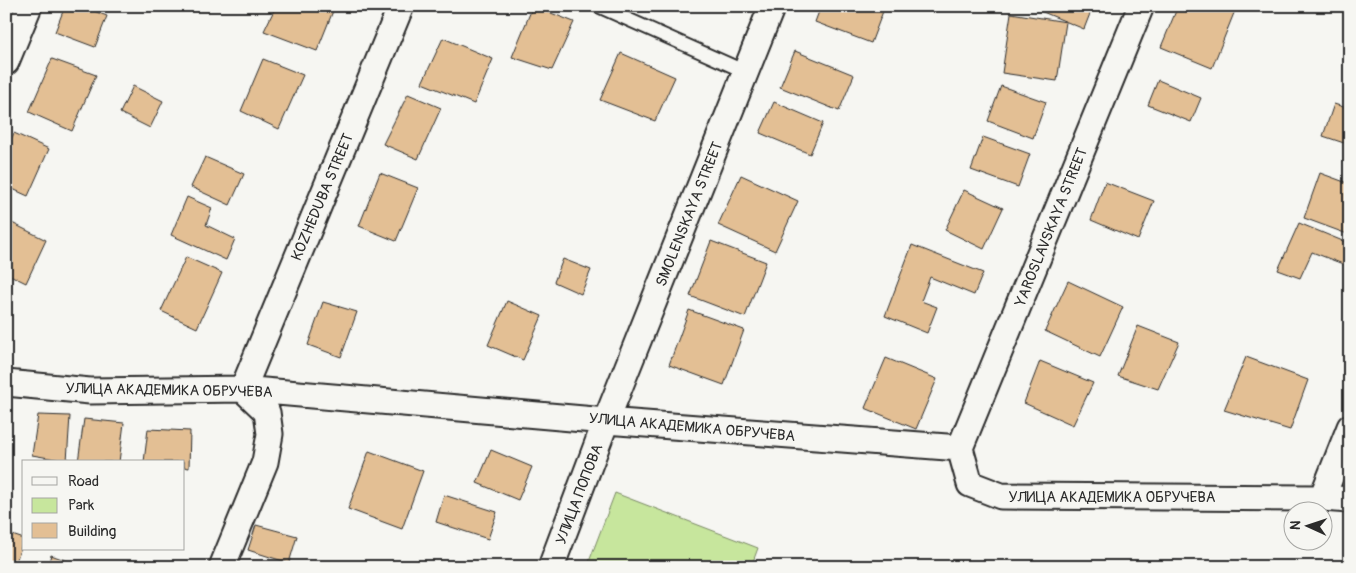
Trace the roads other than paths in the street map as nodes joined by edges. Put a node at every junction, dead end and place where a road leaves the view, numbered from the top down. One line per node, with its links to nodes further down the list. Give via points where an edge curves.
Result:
1 (29, 6): 6 (street)
2 (401, 6): 9 (street, KOZHEDUBA STREET)
3 (598, 6): 7 (lane)
4 (772, 6): 7 (street, SMOLENSKAYA STREET)
5 (1141, 6): 12 (street, YAROSLAVSKAYA STREET)
6 (6, 62)
7 (746, 72): 10 (street, SMOLENSKAYA STREET)
8 (6, 383): 9 (street, УЛИЦА АКАДЕМИКА ОБРУЧЕВА, via 90,391)
9 (243, 388): 10 (street, УЛИЦА АКАДЕМИКА ОБРУЧЕВА); 15 (street, via 267,412 270,434 265,462)
10 (606, 421): 12 (street, УЛИЦА АКАДЕМИКА ОБРУЧЕВА); 16 (street, УЛИЦА ПОПОВА)
11 (1350, 427): 13 (street)
12 (960, 448): 13 (street, УЛИЦА АКАДЕМИКА ОБРУЧЕВА, via 970,484 1001,496)
13 (1322, 498): 14 (street, УЛИЦА АКАДЕМИКА ОБРУЧЕВА)
14 (1350, 500)
15 (222, 567)
16 (551, 567)

